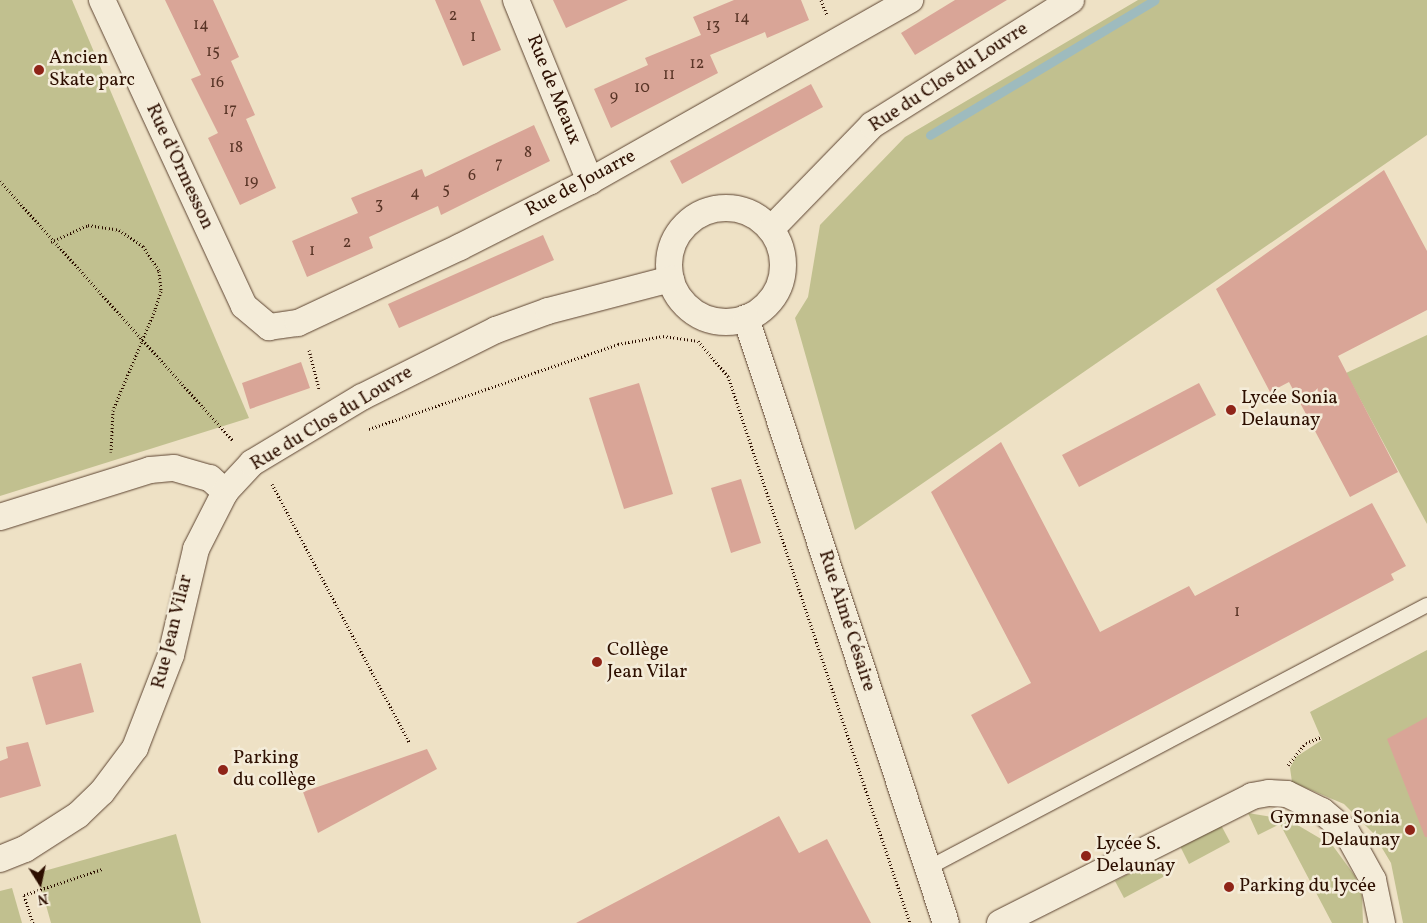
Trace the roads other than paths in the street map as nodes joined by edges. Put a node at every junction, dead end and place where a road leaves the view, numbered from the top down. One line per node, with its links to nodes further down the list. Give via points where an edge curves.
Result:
1 (102, 0): 8 (street, Rue d'Ormesson)
2 (516, 0): 5 (street, Rue de Meaux)
3 (910, 0): 5 (street, Rue de Jouarre)
4 (1072, 0): 6 (street, Rue du Clos du Louvre, via 872,125)
5 (590, 181): 8 (street, Rue de Jouarre, via 298,323 269,327)
6 (771, 229): 7 (street, via 756,216 739,209 700,214 674,241); 9 (street, via 780,244 782,280 762,310)
7 (671, 279): 9 (street, via 692,310 728,322); 10 (street, Rue du Clos du Louvre, via 548,311 496,330 331,415 252,463)
8 (244, 306)
9 (746, 318): 14 (street, Rue Aimé Césaire)
10 (225, 492): 11 (street, via 210,478 174,468 115,481); 13 (street, Rue Jean Vilar, via 196,549 171,655 135,748 78,815 25,850)
11 (0, 517)
12 (1427, 605): 14 (lane)
13 (0, 859)
14 (928, 868): 16 (street, Rue Aimé Césaire)
15 (1030, 916): 17 (street); 18 (street, via 1252,796 1269,793 1287,794 1322,811 1346,831 1373,880)
16 (946, 923)
17 (1000, 923)
18 (1382, 923)

